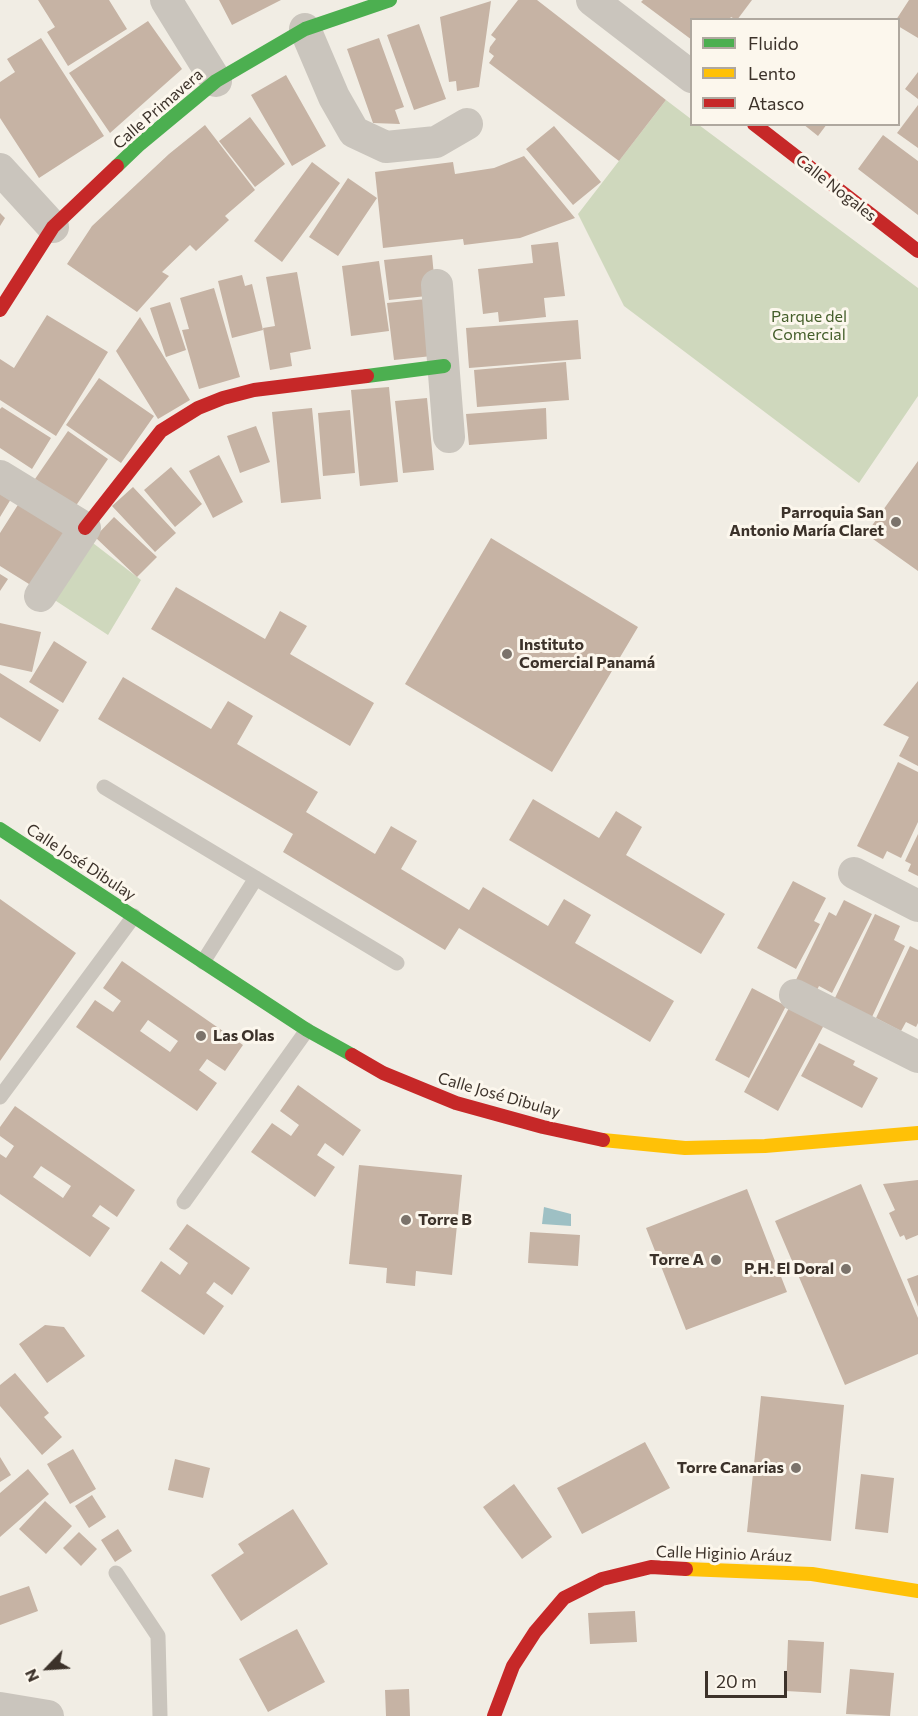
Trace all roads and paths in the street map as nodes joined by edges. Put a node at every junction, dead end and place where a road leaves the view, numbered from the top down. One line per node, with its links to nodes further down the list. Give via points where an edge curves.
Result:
1 (166, 0): 6 (street)
2 (390, 0): 4 (street, Calle Primavera)
3 (592, 0): 5 (street)
4 (305, 29): 6 (street, Calle Primavera); 7 (street, via 334,97 354,132 386,147 436,141)
5 (690, 75)
6 (216, 81): 10 (street, Calle Primavera, via 140,144)
7 (467, 124)
8 (757, 126): 11 (street, Calle Nogales)
9 (0, 169): 10 (street)
10 (53, 227): 13 (street, Calle Primavera)
11 (918, 251)
12 (437, 285): 14 (street)
13 (0, 310)
14 (444, 366): 15 (street); 17 (street, via 254,390 198,408 161,431)
15 (449, 437)
16 (0, 476): 17 (street)
17 (85, 528): 18 (street)
18 (40, 596)
19 (104, 787): 22 (lane)
20 (0, 829): 24 (street, Calle José Dibulay)
21 (854, 873): 23 (street)
22 (256, 878): 25 (lane); 26 (lane)
23 (918, 906)
24 (134, 916): 25 (street, Calle José Dibulay); 30 (lane)
25 (203, 962): 28 (street, Calle José Dibulay)
26 (397, 963)
27 (795, 995): 29 (street)
28 (307, 1030): 31 (street, Calle José Dibulay, via 383,1073 456,1103 605,1141 685,1148 765,1146); 32 (lane)
29 (918, 1057)
30 (0, 1097)
31 (918, 1133)
32 (184, 1202)
33 (116, 1573): 37 (lane, via 158,1636)
34 (918, 1591): 38 (street, Calle Higinio Aráuz, via 812,1574 662,1567 602,1579 564,1598 535,1632 513,1666)
35 (0, 1708): 36 (street)
36 (48, 1716)
37 (160, 1716)
38 (494, 1716)

